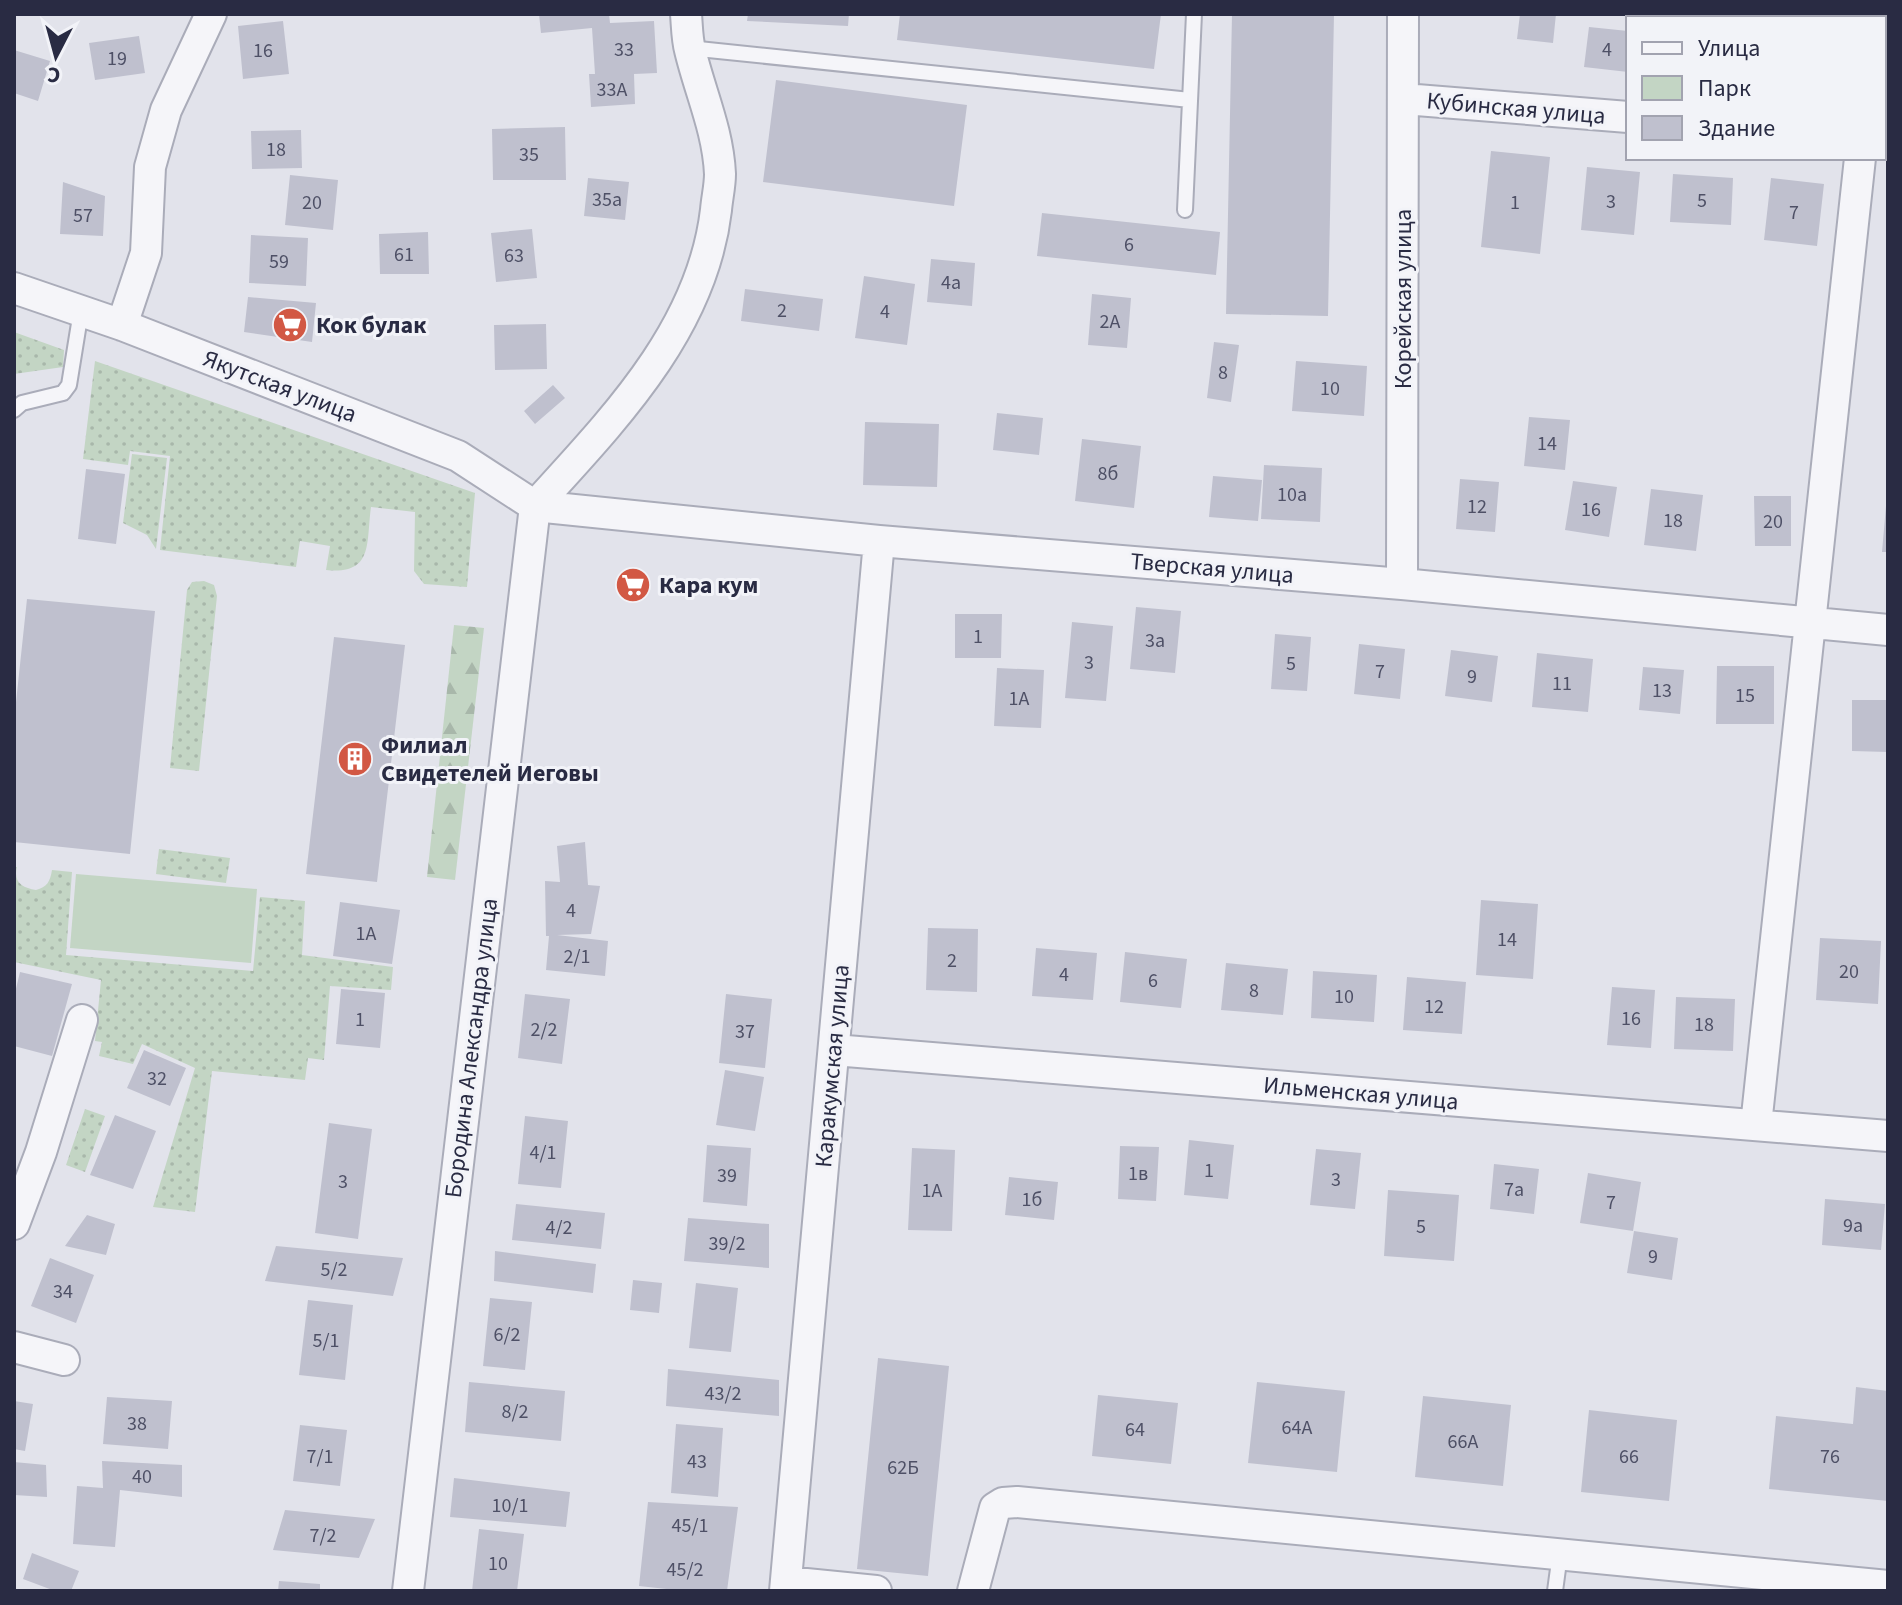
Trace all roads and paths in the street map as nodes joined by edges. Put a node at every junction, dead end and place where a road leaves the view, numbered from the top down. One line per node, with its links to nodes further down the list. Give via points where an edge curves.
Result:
1 (211, 14): 13 (street, via 166,110 150,167 146,253)
2 (686, 14): 5 (street)
3 (1194, 14): 7 (lane)
4 (1403, 14): 6 (street, Корейская улица)
5 (689, 48): 7 (lane); 15 (street, via 714,128 720,175 713,237 695,291 649,373)
6 (1404, 99): 8 (street, Кубинская улица); 17 (street, Корейская улица)
7 (1190, 100): 10 (lane)
8 (1626, 117)
9 (1860, 160): 18 (street)
10 (1185, 210)
11 (14, 288): 12 (street, Якутская улица)
12 (81, 311): 13 (street, Якутская улица); 14 (lane, via 69,385 63,393)
13 (122, 325): 15 (street, Якутская улица, via 458,456)
14 (14, 410)
15 (535, 506): 16 (street, Тверская улица); 31 (street, Бородина Александра улица)
16 (879, 541): 17 (street, Тверская улица); 21 (street, Каракумская улица)
17 (1402, 584): 18 (street, Тверская улица)
18 (1810, 623): 19 (street, Тверская улица); 22 (street)
19 (1888, 630)
20 (82, 1020): 24 (street)
21 (834, 1050): 22 (street, Ильменская улица); 29 (street, Каракумская улица)
22 (1756, 1125): 23 (street, Ильменская улица)
23 (1888, 1136)
24 (14, 1224)
25 (14, 1347): 26 (street)
26 (64, 1360)
27 (1560, 1554): 28 (street); 33 (street, via 1017,1502 995,1508); 34 (lane)
28 (1742, 1581): 30 (street)
29 (786, 1586): 32 (street)
30 (1888, 1586)
31 (408, 1591)
32 (876, 1591)
33 (973, 1591)
34 (1555, 1591)

